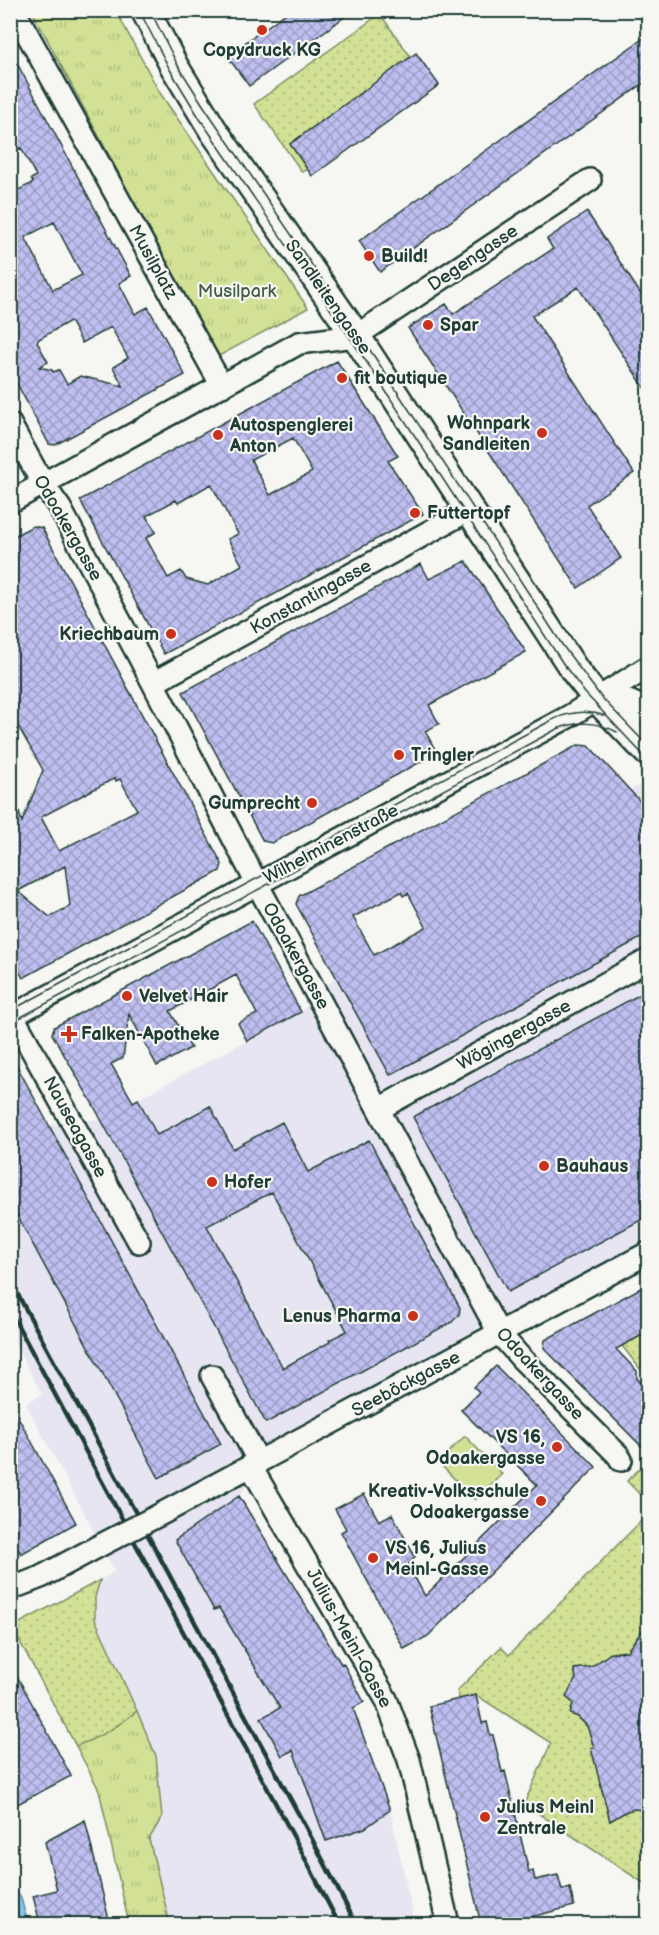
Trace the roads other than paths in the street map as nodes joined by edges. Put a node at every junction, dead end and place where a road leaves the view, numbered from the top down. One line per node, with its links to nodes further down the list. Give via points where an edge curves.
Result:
1 (14, 10): 5 (street, Musilplatz)
2 (145, 10): 4 (main road, Sandleitengasse, via 195,101)
3 (590, 180): 4 (street, Degengasse)
4 (356, 336): 5 (street, via 299,343); 9 (main road, Sandleitengasse)
5 (222, 386): 7 (street)
6 (10, 424): 7 (street, Odoakergasse)
7 (43, 484): 8 (street); 11 (street, Odoakergasse, via 60,508)
8 (10, 502)
9 (469, 510): 11 (street, Konstantingasse); 12 (main road, Sandleitengasse)
10 (648, 667): 12 (street, Wilhelminenstraße)
11 (153, 683): 15 (street, Odoakergasse)
12 (597, 699): 13 (main road, via 628,704); 14 (main road, Sandleitengasse); 15 (street, Wilhelminenstraße)
13 (648, 713)
14 (648, 752)
15 (257, 884): 17 (street, Wilhelminenstraße); 18 (street, Odoakergasse)
16 (648, 960): 18 (street, Wögingergasse)
17 (11, 1014): 19 (street, Nauseagasse)
18 (379, 1109): 21 (street, Odoakergasse)
19 (139, 1242)
20 (648, 1253): 21 (street, Seeböckgasse)
21 (499, 1333): 23 (street, Odoakergasse); 24 (street, Seeböckgasse)
22 (212, 1376): 24 (street)
23 (621, 1460)
24 (255, 1464): 25 (street, Seeböckgasse, bridge, via 41,1577); 26 (street, Julius-Meinl-Gasse, via 386,1699 410,1760)
25 (10, 1589)
26 (448, 1924)

